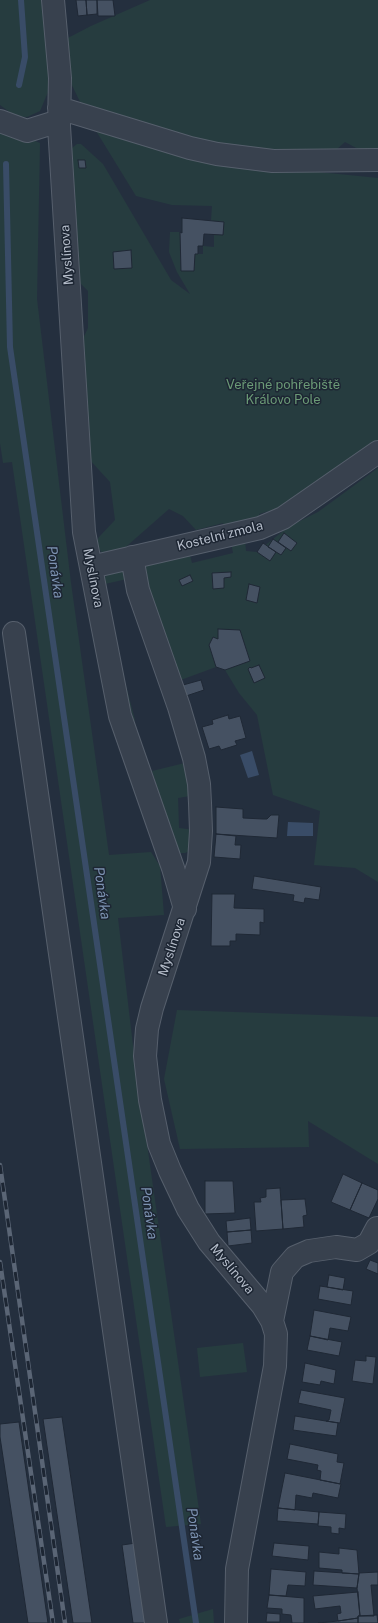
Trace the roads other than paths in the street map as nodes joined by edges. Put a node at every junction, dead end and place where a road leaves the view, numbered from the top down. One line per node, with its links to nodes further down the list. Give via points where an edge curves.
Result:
1 (53, 0): 2 (street, Myslínova, via 60,78)
2 (59, 115): 3 (street, via 27,131); 4 (street, via 217,154 273,161); 7 (street, Myslínova, via 84,532)
3 (0, 121)
4 (378, 160)
5 (378, 452): 6 (street, Kostelní zmola, via 283,518 230,536)
6 (132, 557): 7 (street, Kostelní zmola); 9 (street, via 138,590 179,707 199,784 199,862)
7 (91, 567): 9 (street, Myslínova, via 120,716)
8 (14, 633): 12 (street)
9 (185, 909): 11 (street, Myslínova, via 147,1029 145,1056 159,1144 188,1209 209,1242)
10 (378, 1228): 11 (street, Myslínova, via 369,1243 367,1253 336,1247 309,1251 295,1257 282,1272)
11 (272, 1321): 13 (street, Myslínova, via 276,1334 275,1366 237,1569)
12 (156, 1623)
13 (236, 1623)

